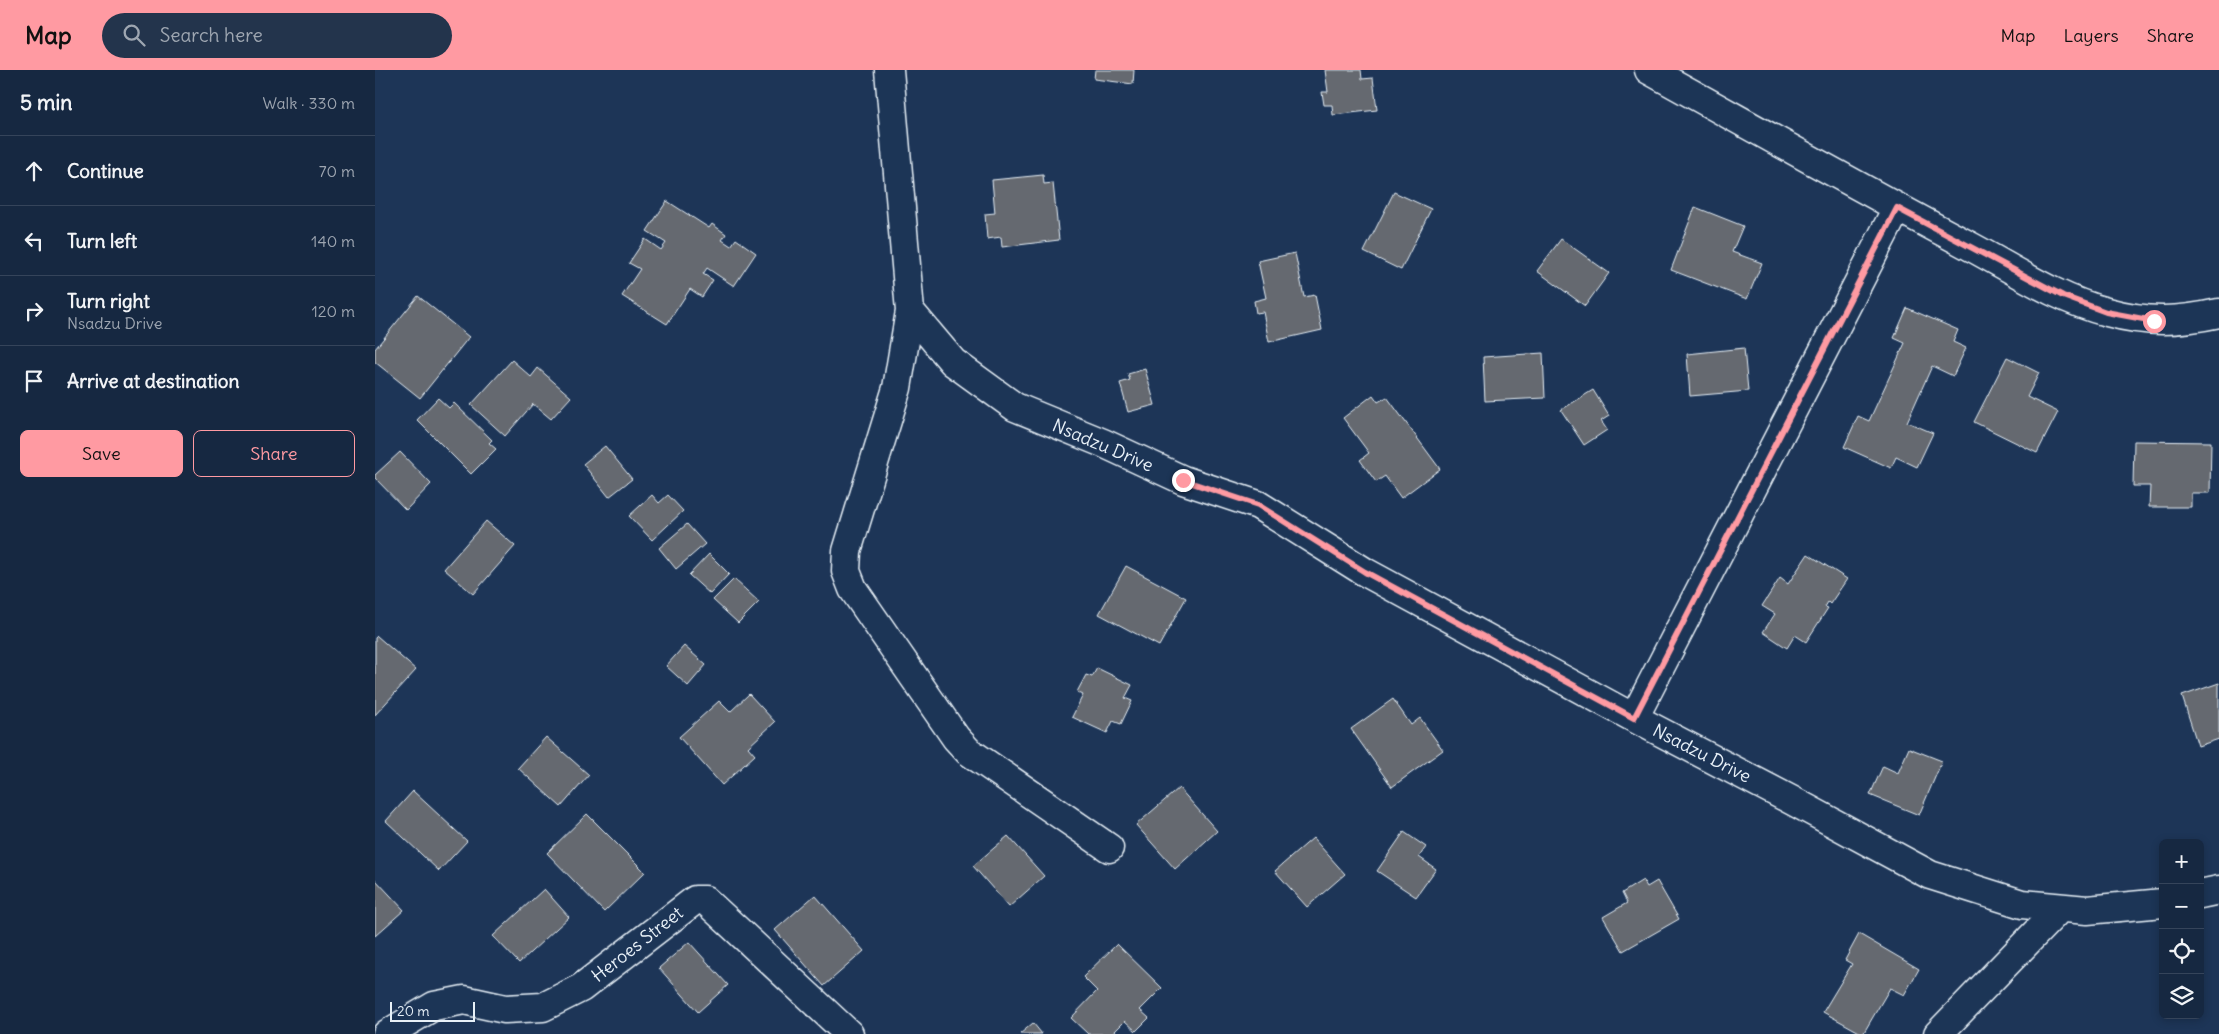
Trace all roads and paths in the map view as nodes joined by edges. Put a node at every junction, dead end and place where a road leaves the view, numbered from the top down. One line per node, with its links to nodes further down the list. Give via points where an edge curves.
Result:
1 (889, 70): 4 (street)
2 (1649, 70): 3 (street)
3 (1897, 208): 5 (street, via 2063,296 2106,312 2154,321); 6 (street)
4 (910, 312): 6 (street, Nsadzu Drive, via 953,362 1015,407 1183,480 1258,505 1365,572); 7 (street, via 897,388 847,551 847,571 853,590 956,738 969,751)
5 (2219, 314)
6 (1634, 718): 11 (street, Nsadzu Drive, via 1930,876 2022,904)
7 (1109, 848)
8 (2219, 890): 9 (street)
9 (2204, 893)
10 (2159, 903): 11 (street, Nsadzu Drive, via 2087,910)
11 (2060, 908): 14 (street)
12 (387, 1034): 13 (street, Heroes Street, via 434,1006 464,1000 505,1009 543,1007 581,988 695,900 705,900)
13 (849, 1034)
14 (1938, 1034)

